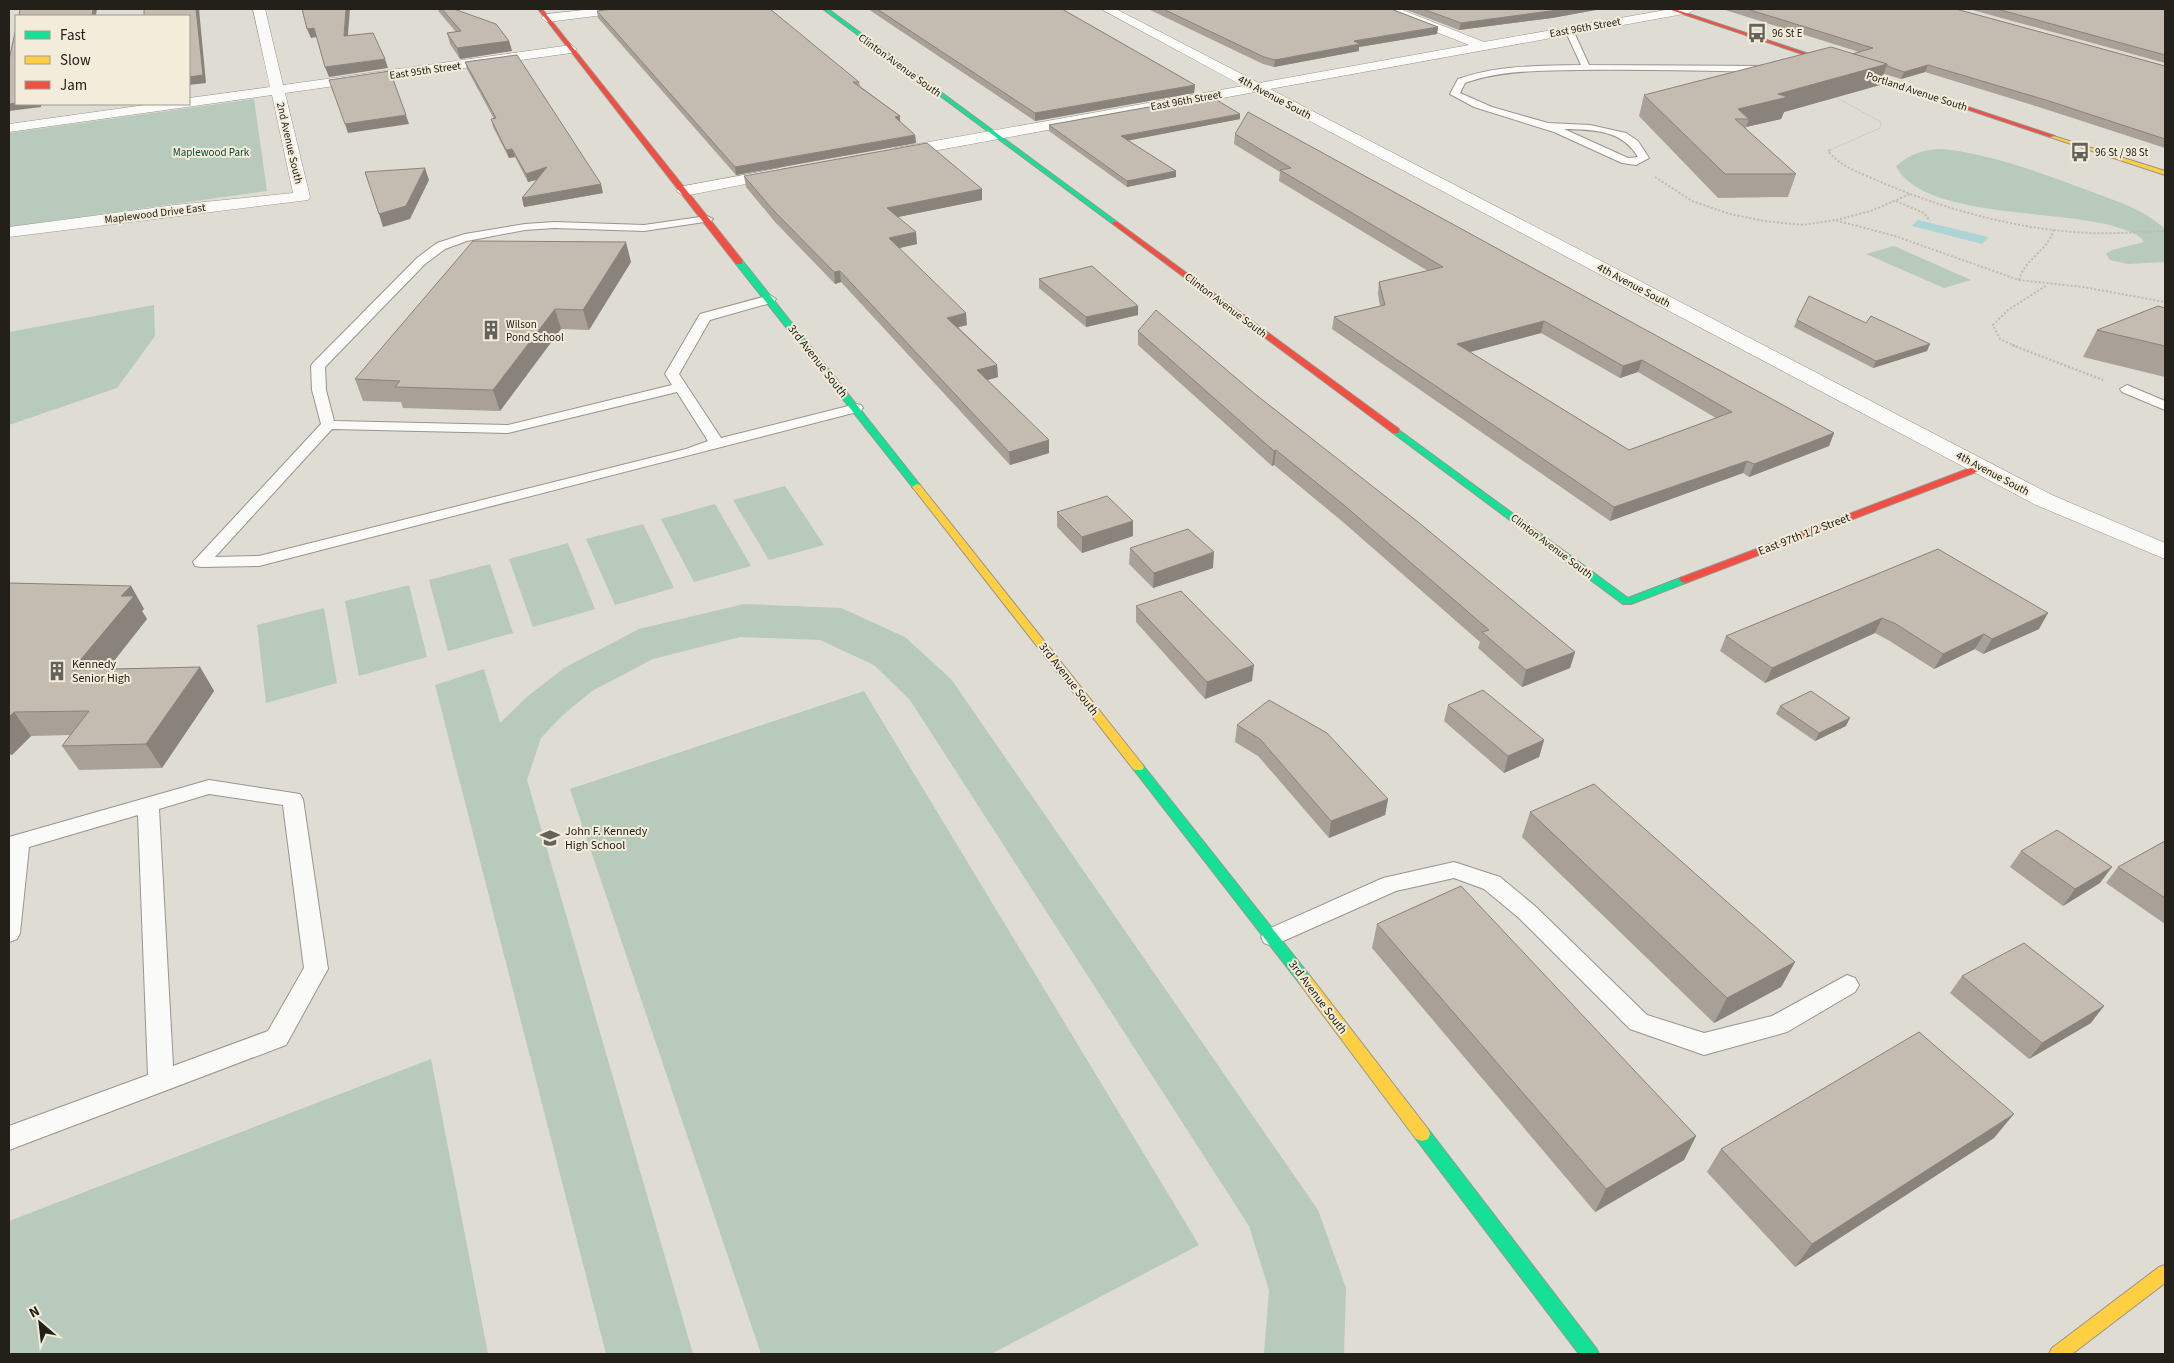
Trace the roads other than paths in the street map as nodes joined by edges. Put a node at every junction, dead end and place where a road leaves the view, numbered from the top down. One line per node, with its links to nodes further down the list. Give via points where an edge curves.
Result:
1 (259, 9): 16 (street, 2nd Avenue South)
2 (620, 9): 7 (street)
3 (825, 9): 21 (street, Clinton Avenue South)
4 (1107, 9): 15 (street, 4th Avenue South)
5 (1390, 9): 9 (street)
6 (1678, 10): 8 (street, East 96th Street); 11 (street, Portland Avenue South)
7 (544, 14): 10 (street, 3rd Avenue South)
8 (1569, 30): 9 (street, East 96th Street); 13 (lane)
9 (1482, 46): 15 (street, East 96th Street)
10 (571, 48): 16 (street, East 95th Street); 25 (street, 3rd Avenue South)
11 (1831, 62): 12 (lane); 24 (street, Portland Avenue South)
12 (1806, 66)
13 (1586, 67): 14 (lane); 19 (lane, via 1478,74 1461,81 1455,94 1496,112)
14 (1783, 69)
15 (1256, 87): 21 (street, East 96th Street); 36 (street, 4th Avenue South)
16 (278, 90): 17 (street, East 95th Street); 26 (street, 2nd Avenue South)
17 (190, 102)
18 (173, 105): 20 (street)
19 (1548, 126): 19 (lane, via 1614,156 1636,162 1644,158 1629,138 1571,126)
20 (9, 128)
21 (995, 134): 22 (street, East 96th Street); 38 (street, Clinton Avenue South)
22 (879, 156)
23 (791, 171): 25 (street)
24 (2165, 173)
25 (684, 191): 27 (street, 3rd Avenue South)
26 (302, 197): 28 (street, Maplewood Drive East)
27 (707, 219): 29 (street, 3rd Avenue South); 34 (lane, via 644,228 525,227 441,246 421,261 318,366 319,390)
28 (9, 232)
29 (770, 299): 30 (lane, via 705,317 672,374); 33 (street, 3rd Avenue South)
30 (681, 388): 34 (lane, via 508,429); 35 (lane)
31 (2127, 390): 32 (lane)
32 (2165, 406)
33 (856, 408): 35 (lane); 42 (street, 3rd Avenue South)
34 (328, 425): 35 (lane, via 201,562 260,560 681,455)
35 (717, 443)
36 (1981, 467): 37 (street, 4th Avenue South, via 2044,500); 38 (street, East 97th 1/2 Street)
37 (2165, 552)
38 (1627, 602)
39 (148, 805): 40 (lane); 44 (lane); 44 (lane, via 209,787 294,799 316,968 277,1038)
40 (14, 843): 41 (lane)
41 (9, 933)
42 (1272, 937): 43 (lane, via 1391,884 1454,870 1492,883 1506,894 1639,1022 1704,1044 1778,1026); 47 (street, 3rd Avenue South)
43 (1848, 985)
44 (161, 1081): 45 (lane)
45 (9, 1138)
46 (2165, 1273): 48 (street)
47 (1590, 1354)
48 (2058, 1354)

